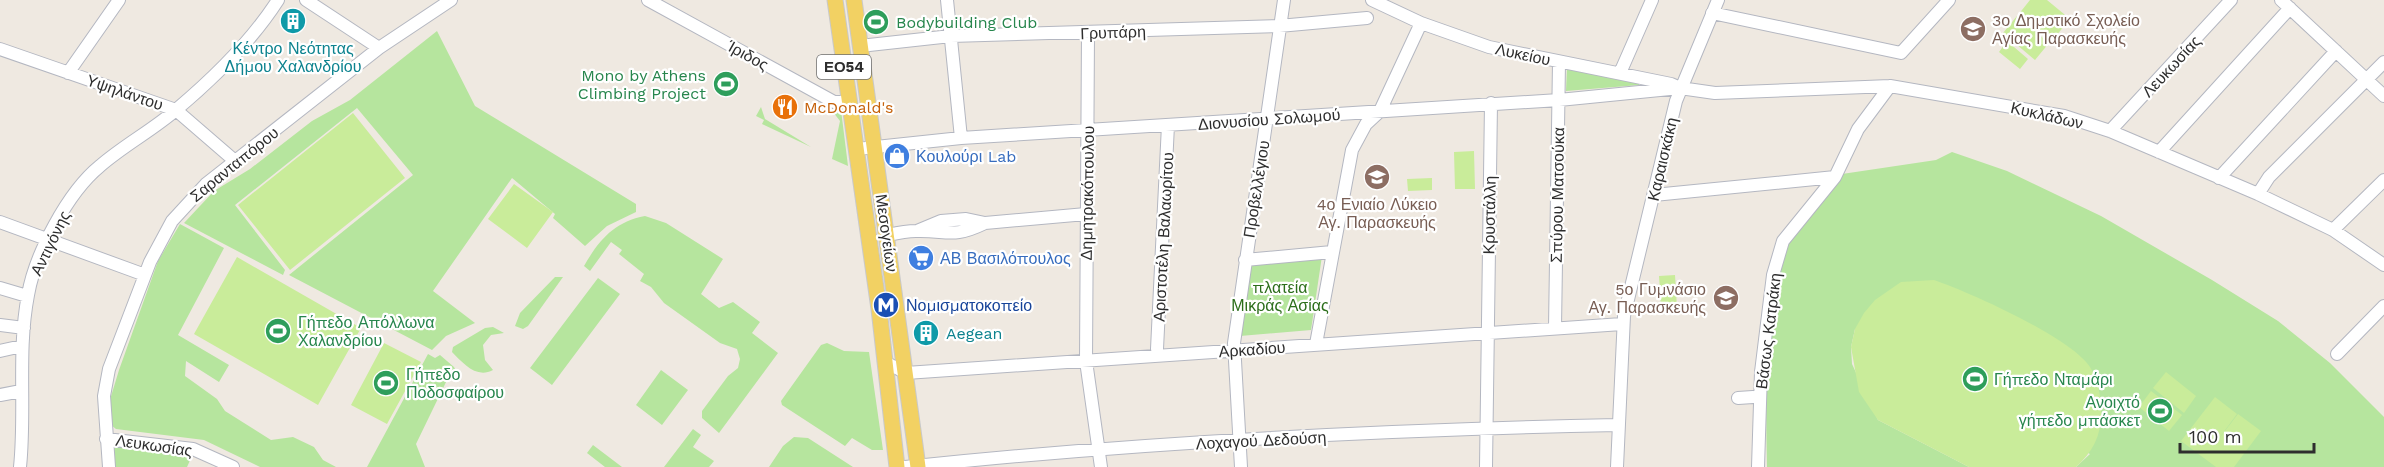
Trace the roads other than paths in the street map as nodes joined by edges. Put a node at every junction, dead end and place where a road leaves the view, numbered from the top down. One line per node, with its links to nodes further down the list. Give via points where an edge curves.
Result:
1 (119, 0): 28 (street)
2 (278, 0): 37 (street, Αντιγόνης, via 236,55)
3 (306, 0): 23 (street)
4 (451, 0): 23 (street, Σαρανταπόρου)
5 (648, 0): 35 (street, Ίριδος, via 834,102)
6 (835, 0): 35 (main road, Μεσογείων / ΕΟ54)
7 (854, 0): 22 (main road, Μεσογείων / ΕΟ54)
8 (947, 0): 21 (street)
9 (1284, 0): 19 (street, Προβελλέγιου)
10 (1372, 0): 18 (street, Λυκείου)
11 (1652, 0): 29 (street)
12 (1718, 0): 16 (street, Καραισκάκη)
13 (1949, 0): 16 (street, via 1901,53)
14 (2231, 0): 42 (street, Λευκωσίας)
15 (2285, 4): 25 (street); 46 (street)
16 (1712, 13): 32 (street, Καραισκάκη)
17 (1366, 18): 19 (street, Γρυπάρη)
18 (1421, 23): 26 (street, Λυκείου, via 1489,46); 38 (street)
19 (1279, 26): 20 (street, Γρυπάρη); 39 (street, Προβελλέγιου)
20 (1088, 33): 21 (street, Γρυπάρη); 41 (street, Δημητρακόπουλου)
21 (951, 36): 22 (street, Γρυπάρη); 43 (street)
22 (860, 46): 44 (main road, Μεσογείων / ΕΟ54)
23 (379, 48): 47 (street, Σαρανταπόρου)
24 (0, 49): 28 (street, Υψηλάντου)
25 (2336, 51): 30 (street); 49 (street)
26 (1559, 62): 29 (street, Λυκείου); 34 (street, Σπύρου Ματσούκα)
27 (2384, 62): 30 (street)
28 (69, 73): 37 (street, Υψηλάντου)
29 (1620, 73): 32 (street, Λυκείου)
30 (2366, 80): 33 (street); 51 (street, via 2269,177)
31 (1890, 86): 32 (street, Κυκλάδων, via 1715,93); 42 (street, Κυκλάδων, via 2026,108); 48 (street, Βάσως Κατράκη, via 1858,129)
32 (1680, 88): 34 (street, Διονυσίου Σολωμού); 52 (street, Καραισκάκη)
33 (2384, 96)
34 (1559, 100): 36 (street, Διονυσίου Σολωμού); 67 (street, Σπύρου Ματσούκα)
35 (850, 102): 45 (main road, Μεσογείων / ΕΟ54)
36 (1491, 104): 38 (street, Διονυσίου Σολωμού); 69 (street, Κρυστάλλη)
37 (176, 110): 47 (street, Υψηλάντου); 57 (street, Αντιγόνης, via 98,167 73,196)
38 (1380, 111): 39 (street, Διονυσίου Σολωμού); 58 (street, via 1366,124 1352,150)
39 (1267, 119): 40 (street, Διονυσίου Σολωμού); 59 (street, Προβελλέγιου)
40 (1168, 126): 41 (street, Διονυσίου Σολωμού); 73 (street, Αριστοτέλη Βαλαωρίτου)
41 (1088, 130): 43 (street, Διονυσίου Σολωμού); 53 (street, Δημητρακόπουλου)
42 (2110, 131): 46 (street, Κυκλάδων)
43 (961, 138): 44 (street, Διονυσίου Σολωμού)
44 (874, 147): 45 (street, Διονυσίου Σολωμού); 56 (main road, Μεσογείων / ΕΟ54)
45 (858, 149): 77 (main road, Μεσογείων / ΕΟ54)
46 (2158, 152): 49 (street, Κυκλάδων)
47 (235, 161): 61 (street, Σαρανταπόρου, via 180,211 161,239)
48 (1835, 177): 52 (street); 97 (street, Βάσως Κατράκη, via 1783,241 1773,275 1761,372)
49 (2219, 178): 51 (street, Κυκλάδων)
50 (2384, 180): 55 (street)
51 (2258, 194): 55 (street, Κυκλάδων)
52 (1654, 195): 65 (street, Καραισκάκη)
53 (1086, 214): 56 (street, via 985,223 967,232); 76 (street, Δημητρακόπουλου)
54 (0, 222): 57 (street)
55 (2333, 230): 60 (street, Κυκλάδων)
56 (888, 235): 78 (main road, Μεσογείων / ΕΟ54)
57 (48, 238): 61 (street); 63 (street, Αντιγόνης)
58 (1332, 252): 59 (street); 70 (street)
59 (1245, 260): 72 (street, Προβελλέγιου)
60 (2384, 265)
61 (145, 275): 85 (street, Σαρανταπόρου, via 105,386)
62 (0, 288): 63 (street)
63 (27, 296): 68 (street, Αντιγόνης)
64 (2384, 306): 75 (street)
65 (1623, 320): 67 (street, Αρκαδίου); 83 (street, Καραισκάκη)
66 (0, 325): 68 (street)
67 (1555, 325): 69 (street, Αρκαδίου)
68 (24, 328): 71 (street, Αντιγόνης)
69 (1486, 330): 70 (street, Αρκαδίου); 84 (street, Κρυστάλλη)
70 (1317, 342): 72 (street, Αρκαδίου)
71 (22, 346): 74 (street); 79 (street, Αντιγόνης)
72 (1234, 347): 73 (street, Αρκαδίου); 76 (street, Αρκαδίου); 86 (street, Προβελλέγιου)
73 (1157, 349): 76 (street, Αρκαδίου)
74 (0, 351)
75 (2337, 354)
76 (1086, 357): 78 (street, Αρκαδίου); 87 (street, Δημητρακόπουλου)
77 (885, 362): 78 (street); 92 (main road, Μεσογείων / ΕΟ54)
78 (906, 369): 88 (main road, Μεσογείων / ΕΟ54)
79 (21, 391): 80 (street); 89 (street, Αντιγόνης)
80 (0, 395)
81 (1753, 397): 82 (street)
82 (1738, 398)
83 (1618, 425): 84 (street, Λοχαγού Δεδούση); 96 (street, Καραισκάκη)
84 (1486, 428): 86 (street, Λοχαγού Δεδούση); 95 (street, Κρυστάλλη)
85 (106, 439): 90 (street, Σαρανταπόρου); 91 (street, Λευκωσίας, via 193,449)
86 (1239, 441): 87 (street, Λοχαγού Δεδούση); 94 (street, Προβελλέγιου)
87 (1100, 450): 88 (street, Λοχαγού Δεδούση); 93 (street, Δημητρακόπουλου)
88 (914, 466)
89 (20, 467)
90 (109, 467)
91 (233, 467)
92 (897, 467)
93 (1101, 467)
94 (1241, 467)
95 (1486, 467)
96 (1617, 467)
97 (1758, 467)

